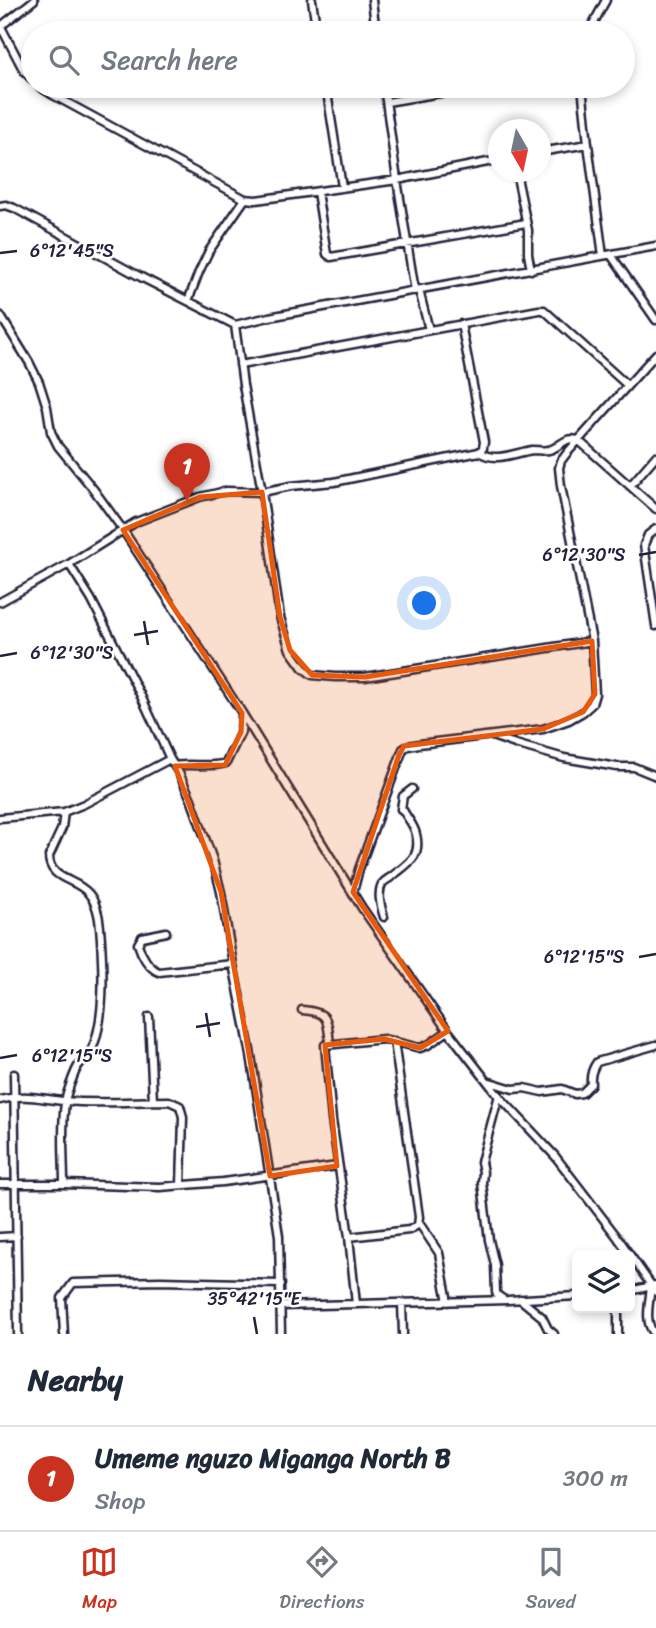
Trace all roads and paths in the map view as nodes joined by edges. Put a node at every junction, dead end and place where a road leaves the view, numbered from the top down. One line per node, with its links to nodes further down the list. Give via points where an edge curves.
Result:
1 (34, 0): 8 (street)
2 (312, 0): 5 (street)
3 (372, 0): 6 (street)
4 (606, 0): 7 (street)
5 (315, 21)
6 (375, 21)
7 (595, 21)
8 (0, 25): 9 (street)
9 (21, 65)
10 (59, 98): 23 (street)
11 (328, 98): 21 (street)
12 (386, 98): 15 (street)
13 (411, 98): 15 (street)
14 (583, 98): 16 (street)
15 (387, 102): 19 (street)
16 (587, 144): 17 (street); 28 (street)
17 (551, 150)
18 (488, 162): 19 (street)
19 (397, 180): 21 (street); 26 (street)
20 (518, 182): 25 (street)
21 (342, 187): 22 (street)
22 (317, 192): 23 (street); 26 (street, via 329,256)
23 (245, 199): 31 (street, via 209,251)
24 (0, 206): 31 (street, via 15,208)
25 (526, 223): 26 (street); 29 (street)
26 (408, 244): 30 (street)
27 (656, 246): 28 (street)
28 (607, 255): 29 (street); 33 (street)
29 (531, 270): 30 (street)
30 (417, 291): 35 (street); 36 (street)
31 (188, 301): 35 (street)
32 (0, 314): 47 (street, via 40,386 54,439)
33 (656, 320)
34 (461, 324): 36 (street); 39 (street, via 544,310); 41 (street, via 484,442)
35 (235, 325): 38 (street)
36 (429, 330): 38 (street)
37 (656, 354): 39 (street)
38 (240, 365): 44 (street)
39 (627, 385): 40 (street)
40 (578, 440): 41 (street, via 568,439 549,450 504,456); 43 (street); 51 (street, via 559,468)
41 (479, 452): 44 (street)
42 (656, 456): 43 (street)
43 (630, 486): 45 (street)
44 (262, 492): 47 (street, via 200,497); 51 (street, via 280,617 290,650 312,675 365,677)
45 (656, 509)
46 (656, 529): 50 (street, via 645,545)
47 (123, 530): 48 (street); 52 (street)
48 (69, 564): 49 (street); 54 (street)
49 (0, 603)
50 (656, 626)
51 (592, 640): 53 (street, via 592,704 569,720 543,729)
52 (242, 713): 55 (street, via 241,732 226,763); 60 (street)
53 (490, 735): 56 (street, via 564,758 634,767); 60 (street, via 403,749)
54 (170, 759): 55 (street); 58 (street)
55 (175, 766): 63 (street, via 213,860)
56 (656, 776)
57 (412, 789): 61 (street, via 402,796 401,809 416,832 415,855 383,884)
58 (64, 812): 59 (street); 75 (street, via 50,866 93,899 102,970 99,1029)
59 (0, 818)
60 (353, 892): 66 (street)
61 (384, 917)
62 (166, 932): 63 (street, via 142,937 138,944 153,970)
63 (233, 964): 78 (street)
64 (302, 1010): 68 (street, via 321,1014)
65 (149, 1017): 76 (street)
66 (448, 1031): 67 (street, via 423,1047); 71 (street)
67 (394, 1041): 68 (street); 83 (street)
68 (330, 1044): 77 (street, via 326,1045)
69 (656, 1045): 71 (street, via 597,1062 591,1084 582,1093 513,1089)
70 (14, 1074): 73 (street)
71 (488, 1082): 72 (street)
72 (499, 1095): 88 (street, via 555,1156); 91 (street, via 482,1155 482,1183 495,1292)
73 (14, 1097): 74 (street); 75 (street); 80 (street)
74 (0, 1101)
75 (65, 1101): 76 (street); 81 (street)
76 (153, 1101): 82 (street, via 180,1106)
77 (337, 1166): 78 (street); 86 (street)
78 (270, 1176): 82 (street); 87 (street)
79 (0, 1184): 80 (street)
80 (16, 1184): 81 (street); 84 (street)
81 (64, 1184): 82 (street)
82 (181, 1185)
83 (419, 1223): 86 (street, via 409,1230); 93 (street, via 439,1253)
84 (17, 1236): 85 (street); 98 (street)
85 (0, 1237)
86 (349, 1237): 95 (street)
87 (281, 1284): 96 (street); 99 (street, via 73,1283 62,1298)
88 (655, 1290): 89 (street); 104 (street, via 648,1320)
89 (635, 1291)
90 (572, 1296): 92 (street)
91 (509, 1300): 92 (street); 93 (street)
92 (520, 1300): 102 (street, via 542,1317)
93 (448, 1301): 94 (street)
94 (402, 1303): 95 (street); 101 (street)
95 (356, 1304): 96 (street)
96 (281, 1306): 100 (street)
97 (618, 1313): 103 (street)
98 (18, 1334)
99 (64, 1334)
100 (281, 1334)
101 (403, 1334)
102 (554, 1334)
103 (618, 1334)
104 (655, 1334)

